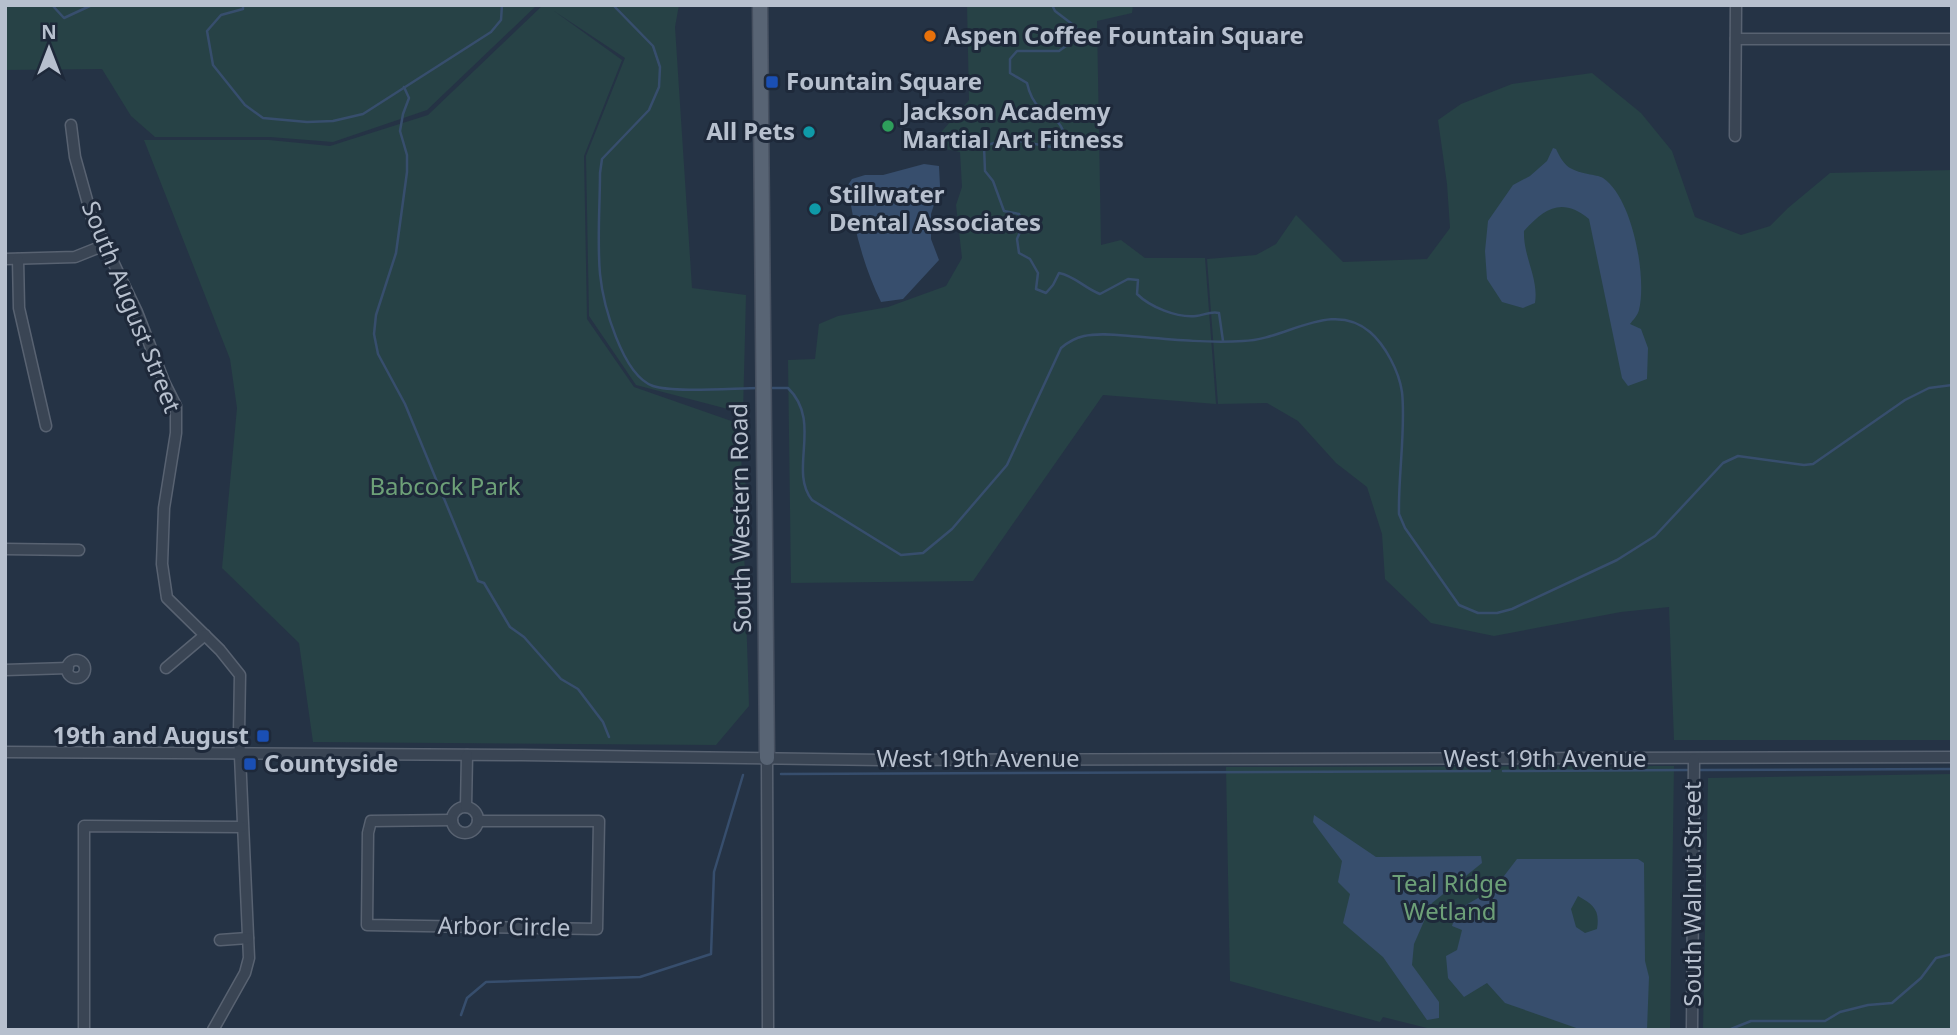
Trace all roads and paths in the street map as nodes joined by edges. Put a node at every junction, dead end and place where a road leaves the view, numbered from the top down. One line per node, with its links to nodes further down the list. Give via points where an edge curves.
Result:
1 (760, 5): 21 (main road, South Western Road)
2 (1736, 5): 3 (street)
3 (1736, 38): 4 (street); 6 (street)
4 (1952, 39)
5 (71, 125): 7 (street, South August Street, via 92,218)
6 (1735, 136)
7 (105, 245): 9 (street, via 75,257); 13 (street, South August Street, via 176,406 164,508 164,587 167,598)
8 (5, 259): 9 (street)
9 (18, 259): 10 (street, via 19,308)
10 (46, 426)
11 (5, 549): 12 (street)
12 (79, 550)
13 (205, 635): 15 (street); 18 (street, South August Street, via 240,675)
14 (68, 668): 16 (street)
15 (166, 668)
16 (5, 670)
17 (5, 752): 18 (street, West 19th Avenue)
18 (241, 754): 19 (street, West 19th Avenue); 26 (street, South August Street)
19 (467, 755): 21 (street, West 19th Avenue); 23 (street)
20 (1952, 757): 22 (street, West 19th Avenue)
21 (767, 758): 22 (street, West 19th Avenue); 31 (street, South Western Road)
22 (1694, 759): 32 (street, South Walnut Street)
23 (466, 807): 24 (street, via 455,812); 25 (street)
24 (452, 820): 25 (street, via 456,831 464,834 472,832); 25 (street, Arbor Circle, via 371,821 368,925 597,929 599,821)
25 (478, 821)
26 (243, 827): 27 (street, South August Street); 29 (street, via 84,826)
27 (248, 938): 28 (street); 30 (street, South August Street, via 245,973)
28 (220, 940)
29 (84, 1030)
30 (213, 1030)
31 (768, 1030)
32 (1692, 1030)

